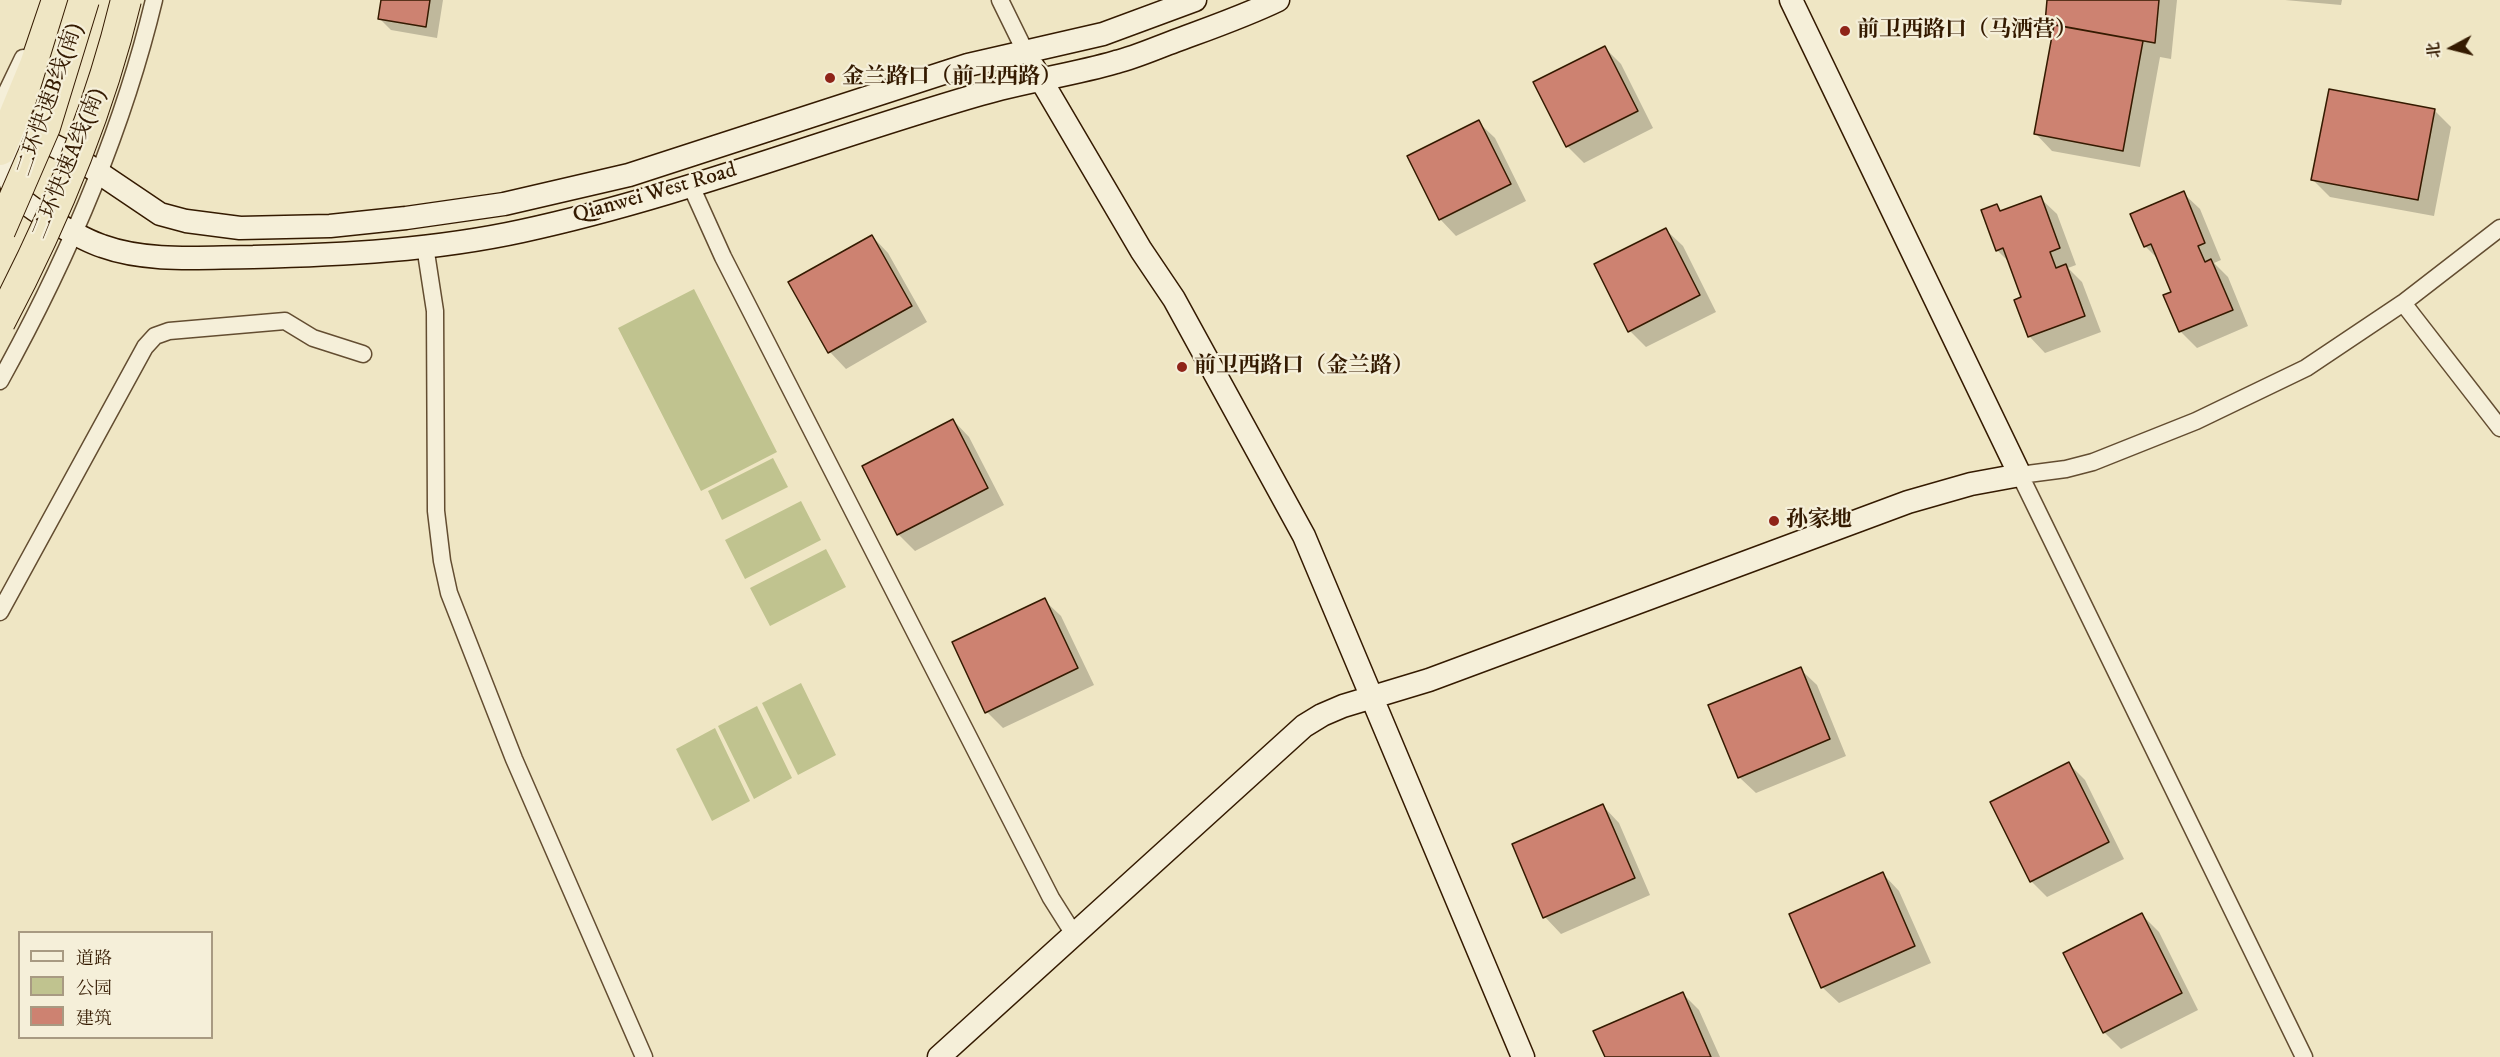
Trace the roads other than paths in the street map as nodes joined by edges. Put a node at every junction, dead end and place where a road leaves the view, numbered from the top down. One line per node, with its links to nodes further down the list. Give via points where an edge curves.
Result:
1 (50, 0): 13 (street)
2 (57, 0): 13 (highway, via 39,55)
3 (62, 0): 13 (street, via 59,19)
4 (84, 0): 17 (highway, 二环快速B线(南), bridge, via 45,127)
5 (126, 0): 21 (highway, 二环快速A线(南), bridge, via 104,79 70,174)
6 (154, 0): 14 (street, via 123,107)
7 (1000, 0): 11 (street)
8 (1195, 0): 11 (street, Qianwei West Road, via 1103,34)
9 (1278, 0): 12 (street, Qianwei West Road, via 1117,62)
10 (1791, 0): 25 (street)
11 (1025, 51): 12 (street); 14 (street, Qianwei West Road, via 968,65 629,175 504,204 427,215 330,226 240,228 208,224 160,214)
12 (1040, 80): 15 (street, Qianwei West Road, via 984,93); 27 (street, via 1174,299 1304,536)
13 (6, 126): 14 (street, Qianwei West Road, via 71,154); 18 (street, Qianwei West Road, via 12,190 20,201)
14 (99, 172): 18 (street)
15 (691, 186): 19 (street, Qianwei West Road, via 520,232); 28 (street, via 723,257 1045,888)
16 (2500, 228): 20 (street)
17 (0, 231)
18 (73, 233): 19 (street, Qianwei West Road, via 102,247 131,254 184,258 303,256); 23 (street)
19 (425, 246): 29 (street, via 435,311 436,511 449,593 514,759)
20 (2403, 303): 24 (street); 25 (street, via 2306,368 2196,421 2093,462)
21 (0, 322)
22 (363, 354): 26 (street, via 313,338 285,321 169,331 155,336)
23 (0, 381)
24 (2500, 429)
25 (2020, 475): 27 (street, via 1908,502); 32 (street)
26 (0, 612)
27 (1372, 698): 28 (street, via 1343,706 1304,726); 31 (street)
28 (1075, 936): 30 (street)
29 (644, 1057)
30 (939, 1057)
31 (1523, 1057)
32 (2304, 1057)

